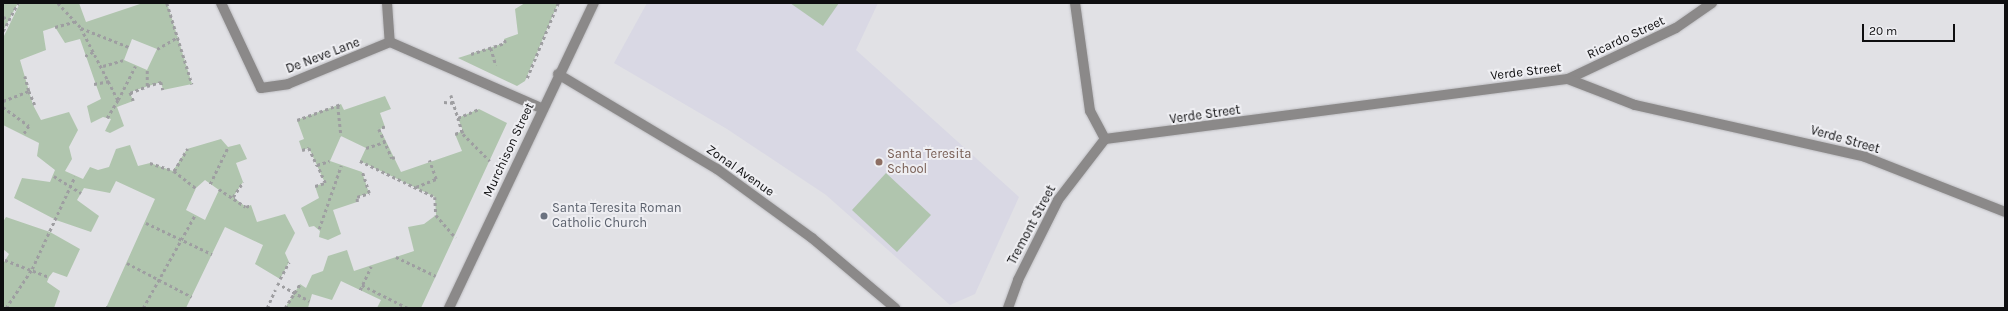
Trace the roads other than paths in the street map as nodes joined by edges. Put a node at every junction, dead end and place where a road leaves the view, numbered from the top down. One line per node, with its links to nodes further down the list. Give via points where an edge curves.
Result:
1 (221, 3): 6 (street, De Neve Lane, via 261,88 288,84)
2 (387, 3): 6 (street)
3 (594, 3): 7 (street, Murchison Street)
4 (1075, 3): 10 (street, via 1090,111)
5 (1712, 3): 8 (street, Ricardo Street, via 1676,28)
6 (390, 42): 9 (street)
7 (558, 74): 9 (street, Murchison Street); 13 (street, Zonal Avenue, via 717,169 812,238)
8 (1568, 80): 10 (street, Verde Street); 11 (street, Verde Street, via 1635,105 1865,157)
9 (543, 108): 12 (street, Murchison Street)
10 (1105, 139): 14 (street, Tremont Street, via 1058,200 1018,280)
11 (2005, 212)
12 (449, 308)
13 (895, 308)
14 (1008, 308)

